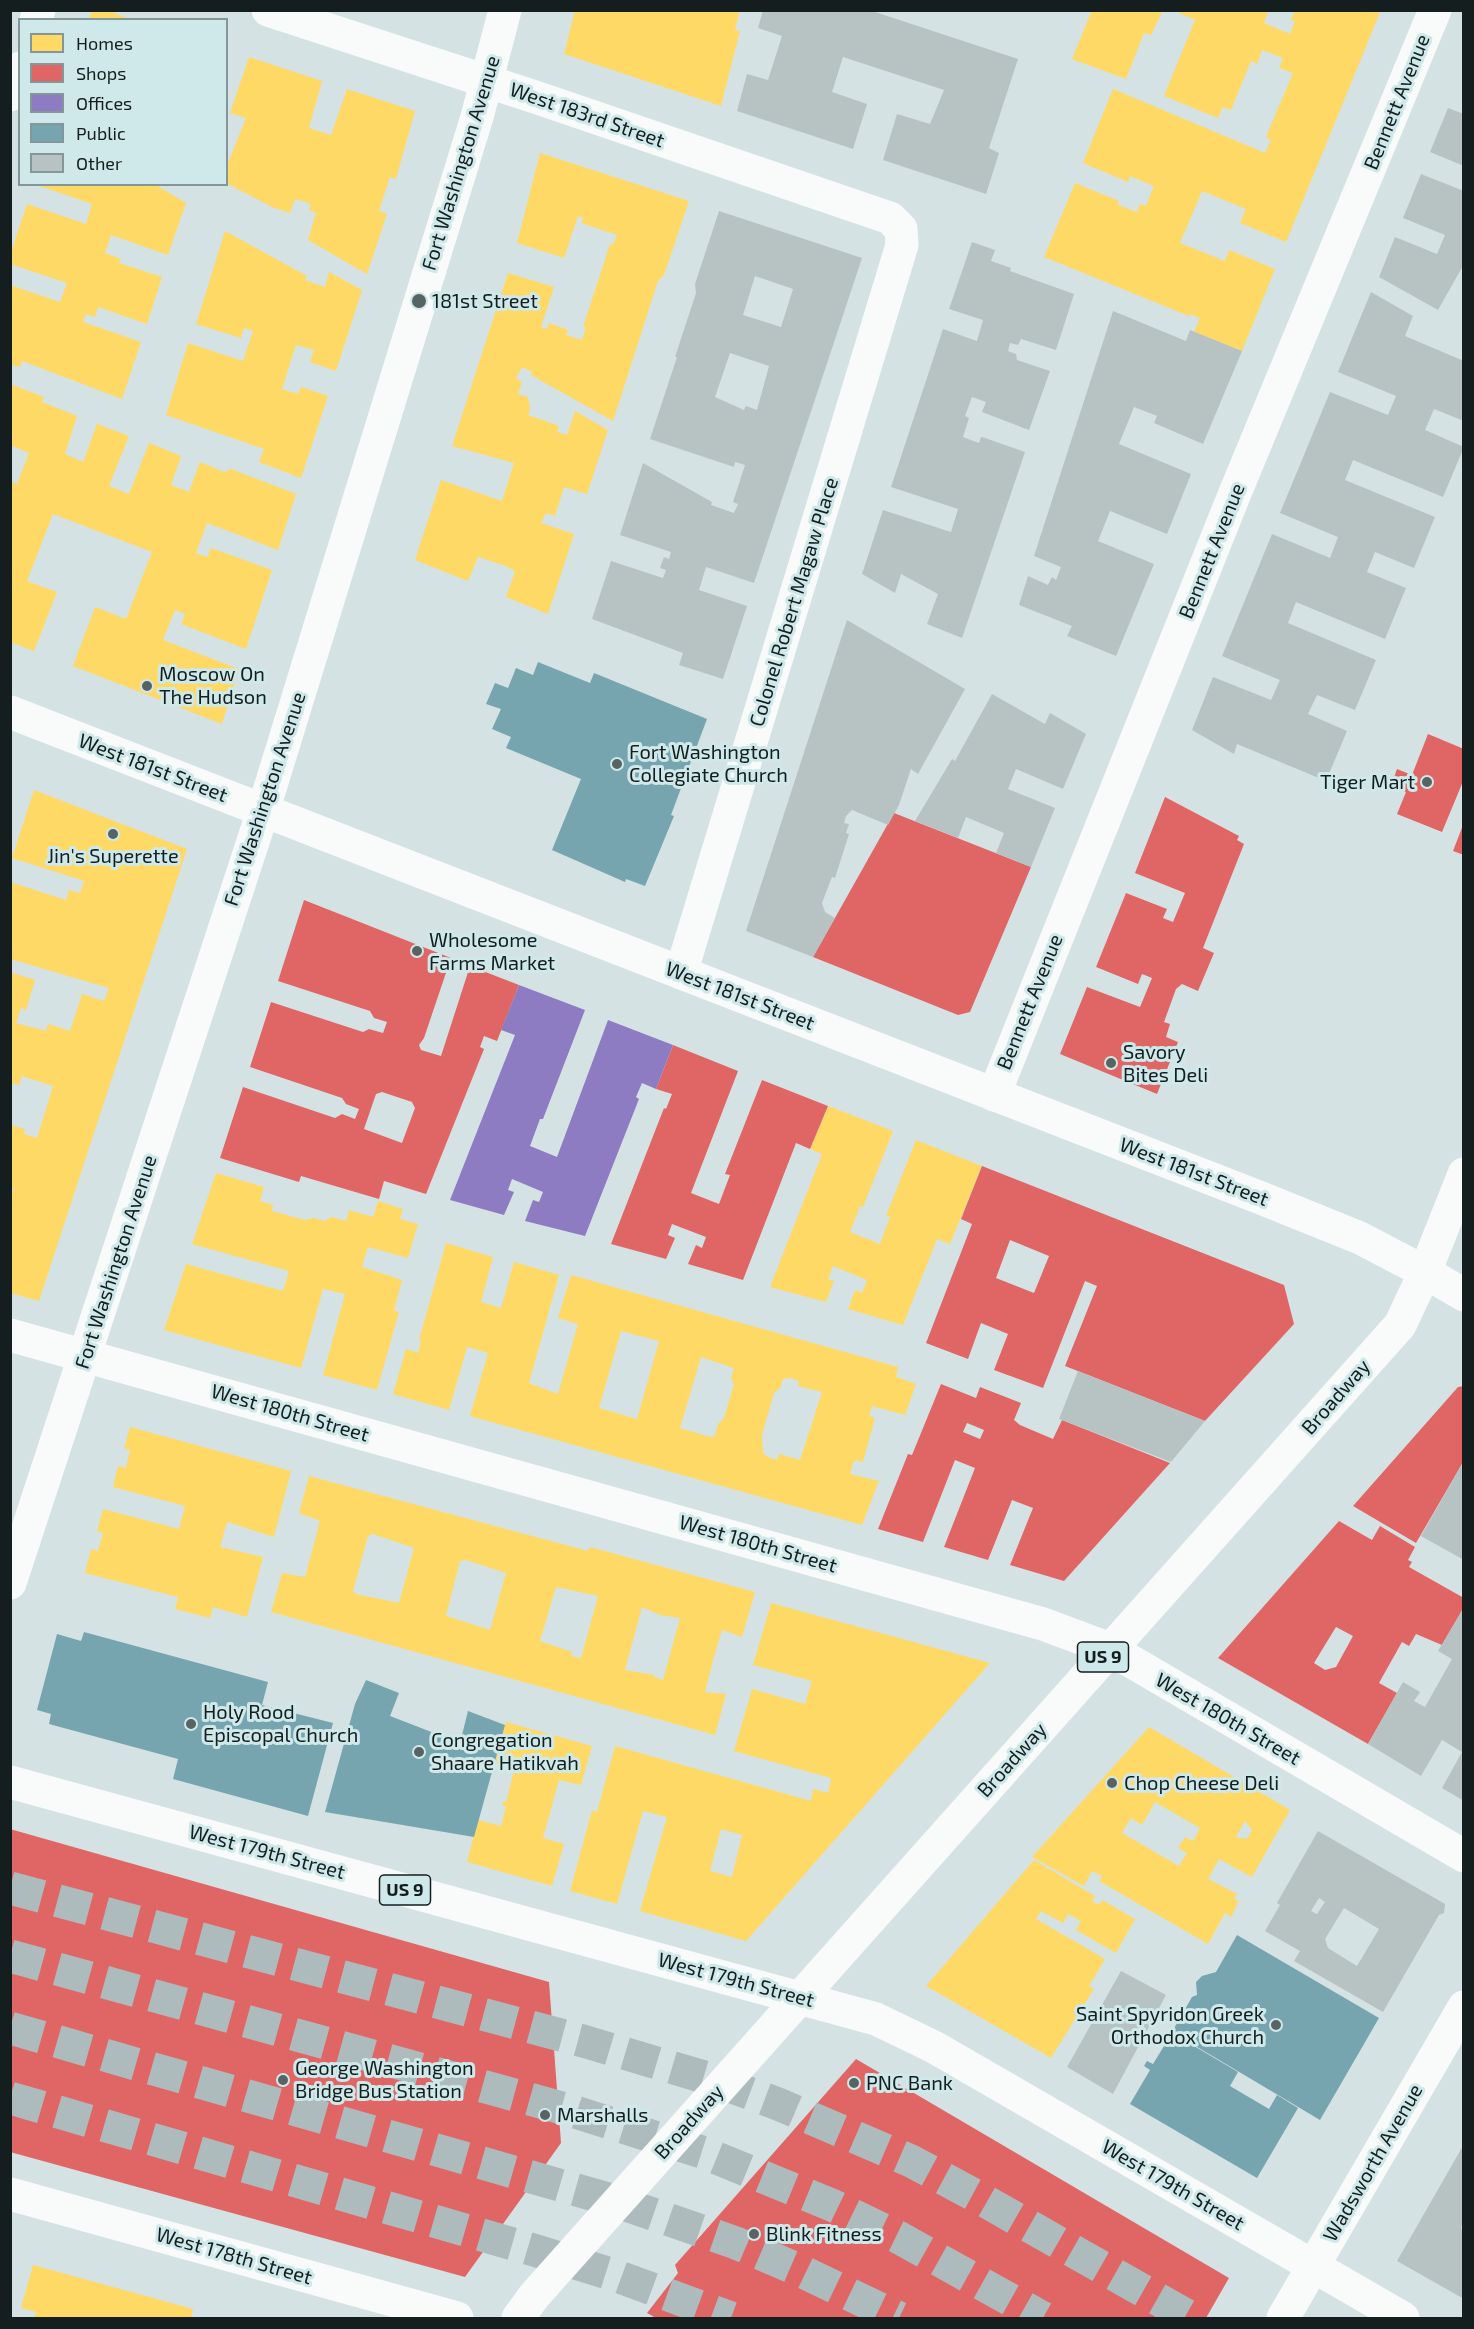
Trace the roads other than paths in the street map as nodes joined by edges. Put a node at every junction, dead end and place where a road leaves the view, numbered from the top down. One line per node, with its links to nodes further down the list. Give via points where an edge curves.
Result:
1 (268, 10): 5 (main road, West 183rd Street)
2 (505, 10): 5 (main road, Fort Washington Avenue)
3 (1435, 10): 11 (main road, Bennett Avenue, via 1235,493)
4 (18, 73): 6 (main road)
5 (487, 81): 7 (main road, West 183rd Street, via 890,218); 9 (main road, Fort Washington Avenue)
6 (10, 94)
7 (901, 230): 10 (main road, Colonel Robert Magaw Place, via 902,245)
8 (10, 712): 9 (main road, West 181st Street)
9 (262, 811): 10 (main road, West 181st Street); 16 (main road, Fort Washington Avenue)
10 (681, 973): 11 (main road, West 181st Street)
11 (994, 1095): 13 (main road, West 181st Street, via 1360,1238)
12 (1464, 1174): 13 (main road, Broadway / US 9)
13 (1425, 1272): 14 (main road, West 181st Street); 18 (main road, Broadway / US 9, via 1400,1325)
14 (1464, 1295)
15 (10, 1335): 16 (main road, West 180th Street)
16 (85, 1356): 17 (main road, Fort Washington Avenue); 18 (main road, West 180th Street, via 1043,1624)
17 (10, 1583)
18 (1110, 1649): 20 (main road, West 180th Street); 21 (main road, Broadway / US 9)
19 (10, 1782): 21 (main road, West 179th Street / US 9)
20 (1464, 1856)
21 (800, 1998): 24 (main road, West 179th Street, via 906,2032); 26 (main road, Broadway / US 9, via 534,2296)
22 (1464, 2007): 24 (main road, Wadsworth Avenue)
23 (10, 2194): 25 (main road, West 178th Street)
24 (1313, 2266): 27 (main road, Wadsworth Avenue); 28 (main road, West 179th Street)
25 (457, 2319)
26 (518, 2319)
27 (1283, 2319)
28 (1403, 2319)

